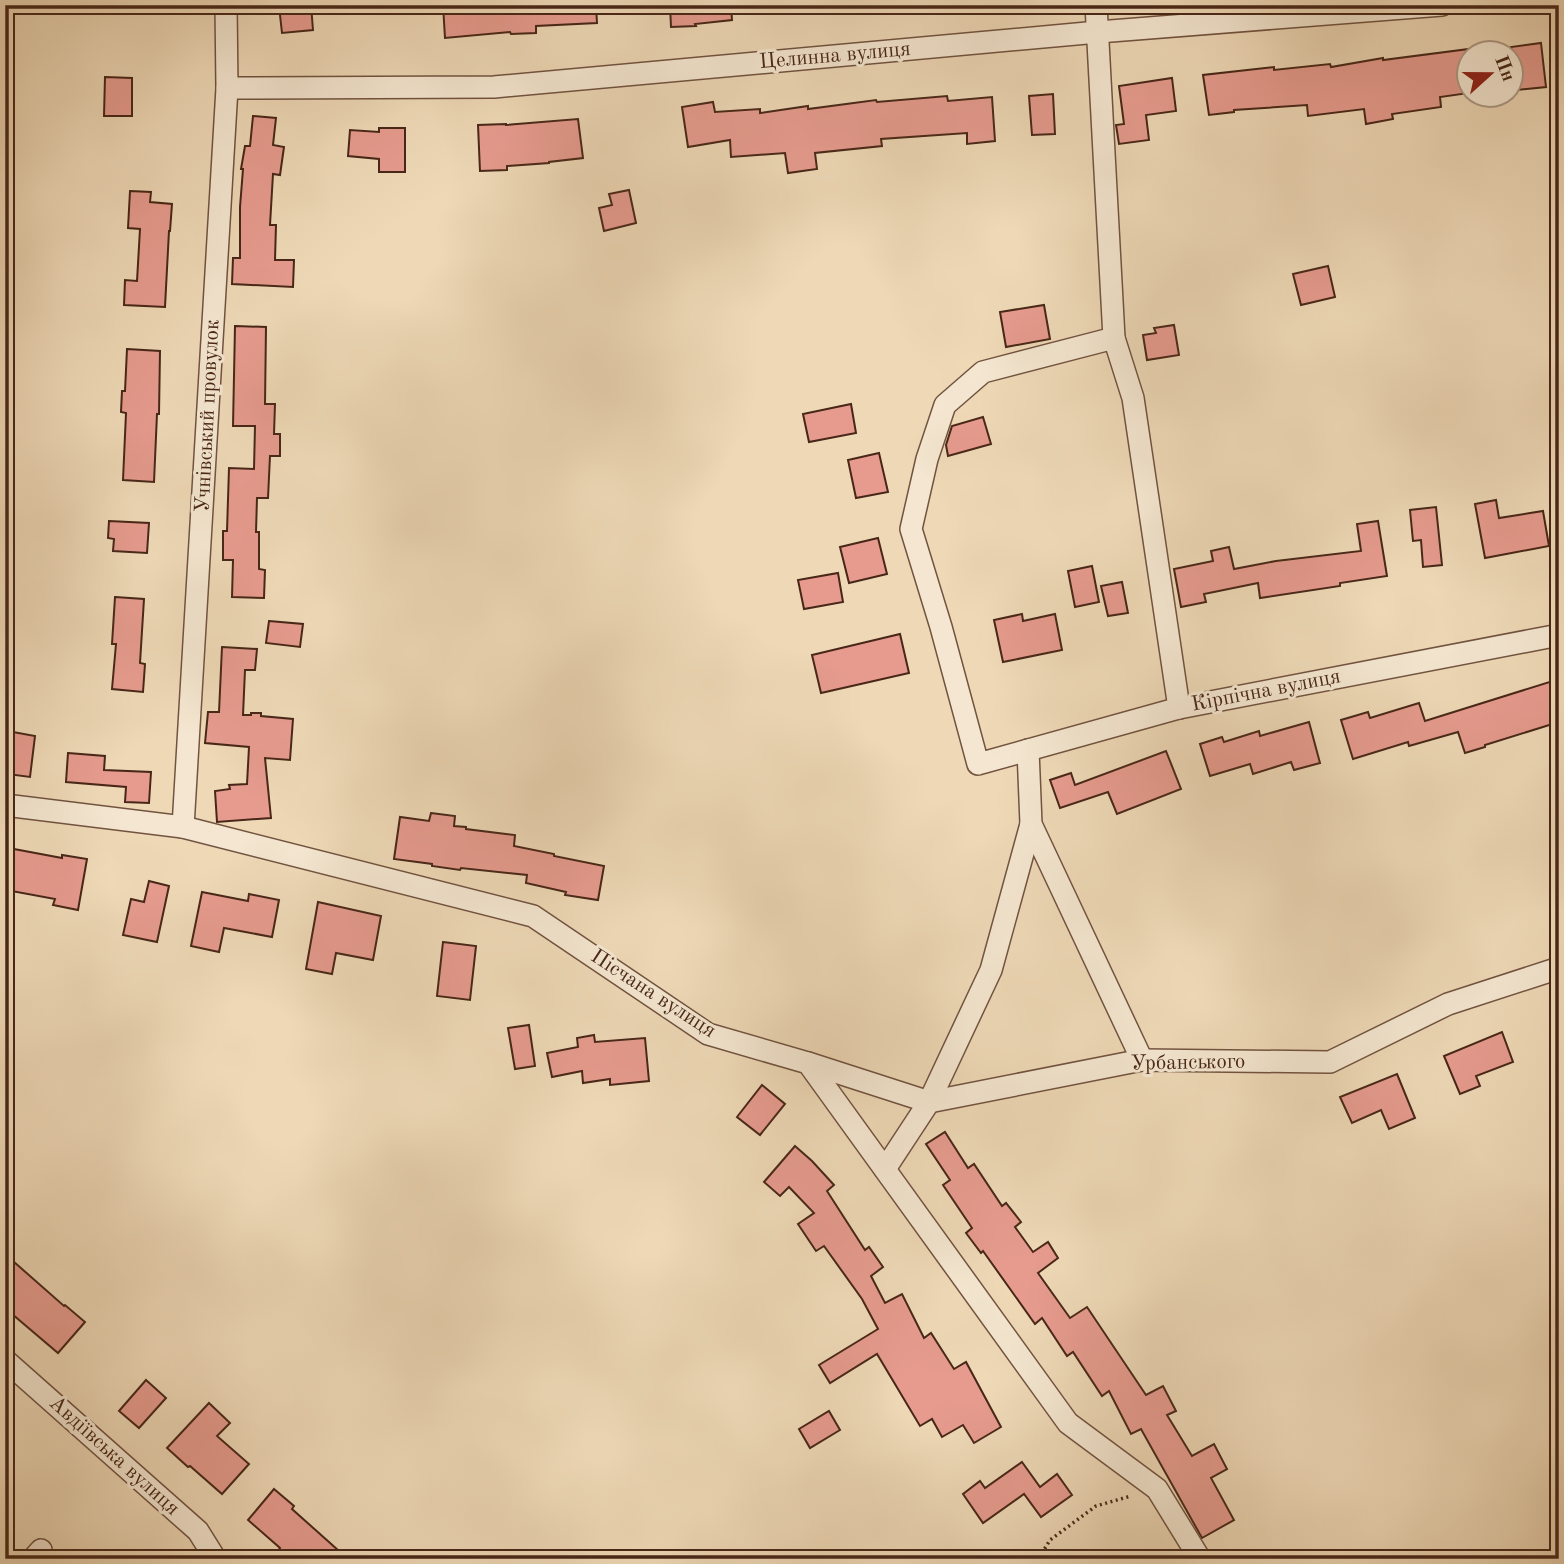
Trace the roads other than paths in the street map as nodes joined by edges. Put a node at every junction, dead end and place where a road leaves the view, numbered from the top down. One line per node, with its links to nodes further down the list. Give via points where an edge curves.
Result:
1 (226, 5): 5 (street, Учнівський провулок)
2 (1096, 5): 4 (street)
3 (1442, 5): 4 (street, Целинна вулиця)
4 (1098, 32): 5 (street, Целинна вулиця, via 494,87); 6 (street)
5 (228, 88): 12 (street, Учнівський провулок)
6 (1114, 338): 8 (street, via 1133,398); 9 (street, Кiрпiчна вулиця, via 983,372 945,405 911,529 978,764)
7 (1559, 635): 8 (street, Кiрпiчна вулиця)
8 (1178, 708): 9 (street, Кiрпiчна вулиця)
9 (1028, 750): 11 (street)
10 (5, 805): 12 (street, Пiсчана вулиця)
11 (1031, 824): 14 (street); 16 (street, via 991,970)
12 (183, 827): 15 (street, Пiсчана вулиця, via 533,916 708,1034)
13 (1559, 968): 14 (street, Урбанського, via 1448,1004 1330,1062)
14 (1142, 1060): 16 (street, Урбанського)
15 (808, 1063): 16 (street, Урбанського); 17 (street)
16 (929, 1102): 17 (street)
17 (885, 1169): 20 (street, via 1068,1423 1157,1489)
18 (5, 1360): 19 (street, Авдіївська вулиця, via 198,1531)
19 (213, 1559)
20 (1200, 1559)

